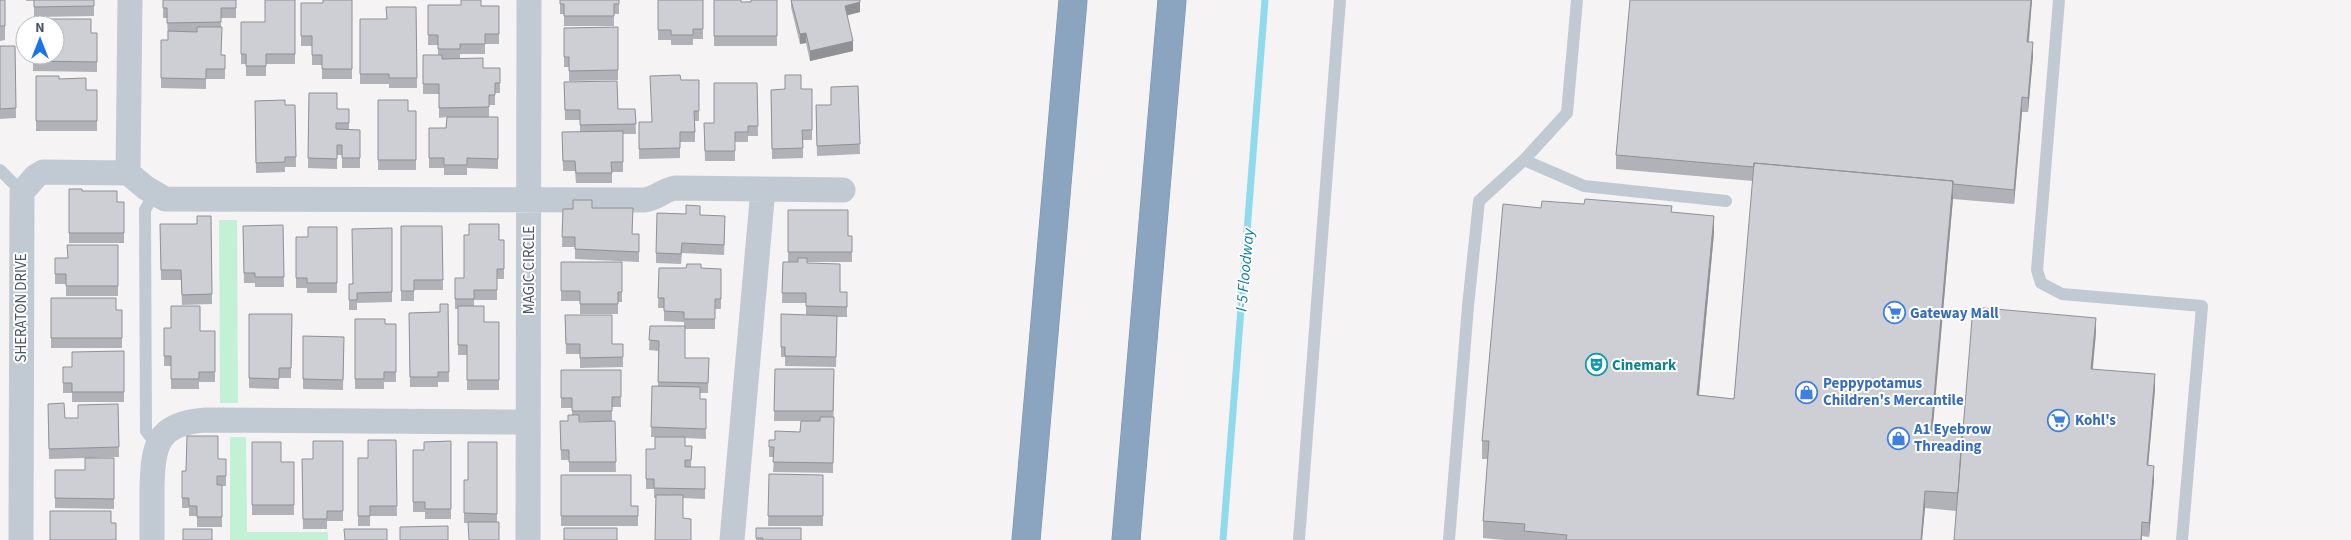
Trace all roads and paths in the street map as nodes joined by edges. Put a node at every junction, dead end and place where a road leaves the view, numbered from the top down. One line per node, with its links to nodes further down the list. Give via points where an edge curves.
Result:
1 (130, 0): 10 (street)
2 (529, 0): 15 (street, MAGIC CIRCLE)
3 (1073, 0): 23 (highway)
4 (1172, 0): 24 (highway)
5 (1340, 0): 25 (lane)
6 (1577, 0): 8 (lane, via 1567,113)
7 (2059, 0): 27 (lane, via 2037,270 2041,283 2062,294 2202,306)
8 (1524, 160): 16 (lane, via 1584,186); 26 (lane, via 1479,200)
9 (0, 170): 13 (lane)
10 (128, 173): 13 (street, via 43,172); 14 (street)
11 (764, 189): 12 (street); 15 (street, via 675,188 652,200); 22 (street)
12 (843, 190)
13 (22, 192): 19 (street, SHERATON DRIVE)
14 (154, 194): 15 (street, via 172,200); 18 (lane, via 145,210 146,422 147,435)
15 (530, 200): 17 (street, MAGIC CIRCLE)
16 (1726, 200)
17 (528, 422): 18 (street, via 193,421 165,434); 21 (street, MAGIC CIRCLE)
18 (157, 445): 20 (street, via 152,466)
19 (21, 540)
20 (152, 540)
21 (528, 540)
22 (732, 540)
23 (1026, 540)
24 (1126, 540)
25 (1298, 540)
26 (1449, 540)
27 (2182, 540)

